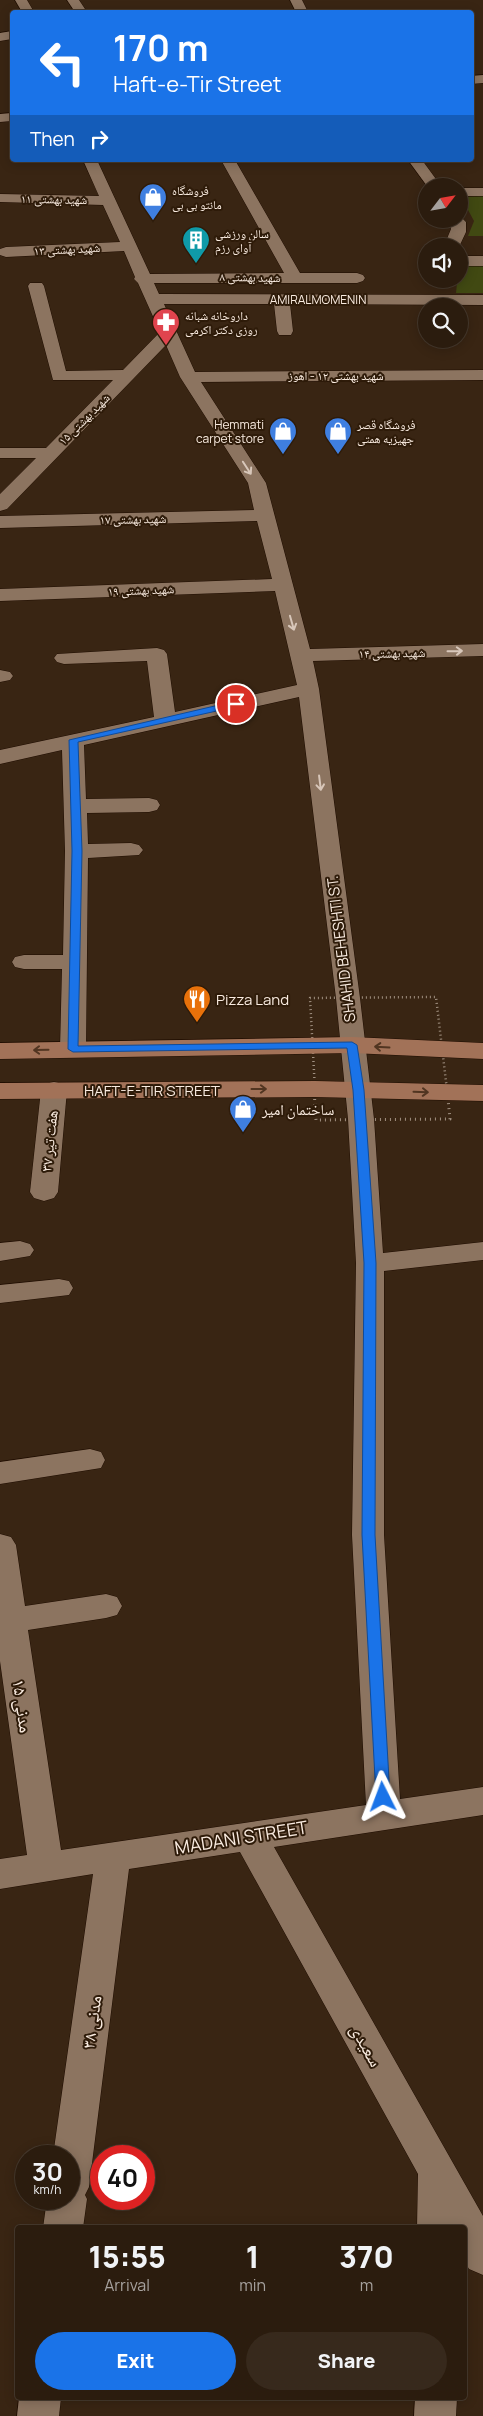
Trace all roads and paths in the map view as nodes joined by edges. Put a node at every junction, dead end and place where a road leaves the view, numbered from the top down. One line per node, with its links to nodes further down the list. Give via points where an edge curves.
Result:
1 (91, 162): 8 (street, SHAHID BEHESHTI ST.)
2 (229, 162): 13 (street)
3 (416, 162): 4 (street)
4 (428, 178)
5 (468, 192): 6 (street)
6 (483, 192)
7 (0, 198): 8 (street, شهید بهشتی ۱۱)
8 (107, 201): 9 (street, SHAHID BEHESHTI ST.)
9 (127, 246): 10 (street, شهید بهشتی ۱۳); 15 (street, SHAHID BEHESHTI ST.)
10 (6, 252)
11 (468, 261): 12 (street)
12 (483, 261)
13 (295, 278): 14 (street, شهید بهشتی ۸); 15 (street, شهید بهشتی ۸, via 176,276)
14 (358, 278)
15 (142, 279): 17 (street, SHAHID BEHESHTI ST.)
16 (36, 286): 22 (street, via 59,376)
17 (152, 299): 18 (street, AMIRALMOMENIN); 21 (street, SHAHID BEHESHTI ST.)
18 (281, 299): 19 (street, AMIRALMOMENIN, via 443,294); 20 (street)
19 (483, 300)
20 (285, 331)
21 (169, 333): 22 (street, شهید بهشتی ۱۵); 25 (street, SHAHID BEHESHTI ST.)
22 (128, 375): 28 (street, شهید بهشتی ۱۵)
23 (295, 375): 24 (street, شهید بهشتی ۱۲ - اهوز); 25 (street, شهید بهشتی ۱۲ - اهوز); 26 (street)
24 (483, 375)
25 (189, 377): 30 (street, SHAHID BEHESHTI ST., one-way to 30, via 257,483)
26 (295, 393)
27 (0, 453): 28 (street)
28 (52, 453): 29 (street, شهید بهشتی ۱۵)
29 (0, 505)
30 (266, 515): 31 (street, شهید بهشتی ۱۷); 32 (street, SHAHID BEHESHTI ST.)
31 (0, 522)
32 (281, 585): 33 (street, شهید بهشتی ۱۹); 35 (street, SHAHID BEHESHTI ST., one-way to 35)
33 (0, 595)
34 (483, 650): 35 (street, شهید بهشتی ۱۴, one-way to 34)
35 (301, 655): 37 (street, SHAHID BEHESHTI ST.)
36 (64, 658): 38 (street, via 157,654)
37 (308, 689): 38 (street); 47 (street, SHAHID BEHESHTI ST., one-way to 47)
38 (165, 719): 39 (street)
39 (74, 740): 40 (street); 42 (street)
40 (0, 757)
41 (149, 804): 42 (street)
42 (76, 806): 44 (street)
43 (131, 850): 44 (street)
44 (77, 851): 46 (street)
45 (24, 962): 46 (street)
46 (75, 962): 48 (street)
47 (352, 1045): 48 (main road); 50 (main road, one-way to 47); 52 (street, SHAHID BEHESHTI ST.)
48 (73, 1049): 49 (main road, one-way to 49)
49 (0, 1050)
50 (483, 1051)
51 (54, 1090): 52 (main road, HAFT-E-TIR STREET, one-way to 52); 53 (main road, HAFT-E-TIR STREET); 55 (street, هفت تیر ۳۷)
52 (358, 1090): 54 (main road, HAFT-E-TIR STREET, one-way to 54); 57 (street, SHAHID BEHESHTI ST.)
53 (0, 1091)
54 (483, 1093)
55 (44, 1192)
56 (483, 1252): 57 (street)
57 (370, 1263): 67 (street, SHAHID BEHESHTI ST., via 368,1535)
58 (59, 1288): 59 (street)
59 (0, 1294)
60 (90, 1460): 61 (street)
61 (0, 1473)
62 (0, 1544): 64 (street, مدنی ۱۵)
63 (106, 1606): 64 (street)
64 (11, 1620): 65 (street, مدنی ۱۵)
65 (10, 1682): 70 (street, مدنی ۱۵)
66 (483, 1801): 67 (street, MADANI STREET)
67 (384, 1816): 68 (street, MADANI STREET)
68 (249, 1836): 69 (street, MADANI STREET); 73 (street, سعیدی)
69 (113, 1857): 70 (street, MADANI STREET); 72 (street, مدنی ۳۸)
70 (46, 1867): 71 (street, MADANI STREET)
71 (0, 1874)
72 (75, 2145)
73 (438, 2171): 76 (street); 77 (street, سعیدی)
74 (65, 2210): 75 (street)
75 (63, 2225)
76 (437, 2225)
77 (467, 2225)
78 (467, 2226): 79 (street, سعیدی)
79 (483, 2256)
80 (40, 2400): 82 (street)
81 (436, 2400): 83 (street)
82 (38, 2416)
83 (435, 2416)

